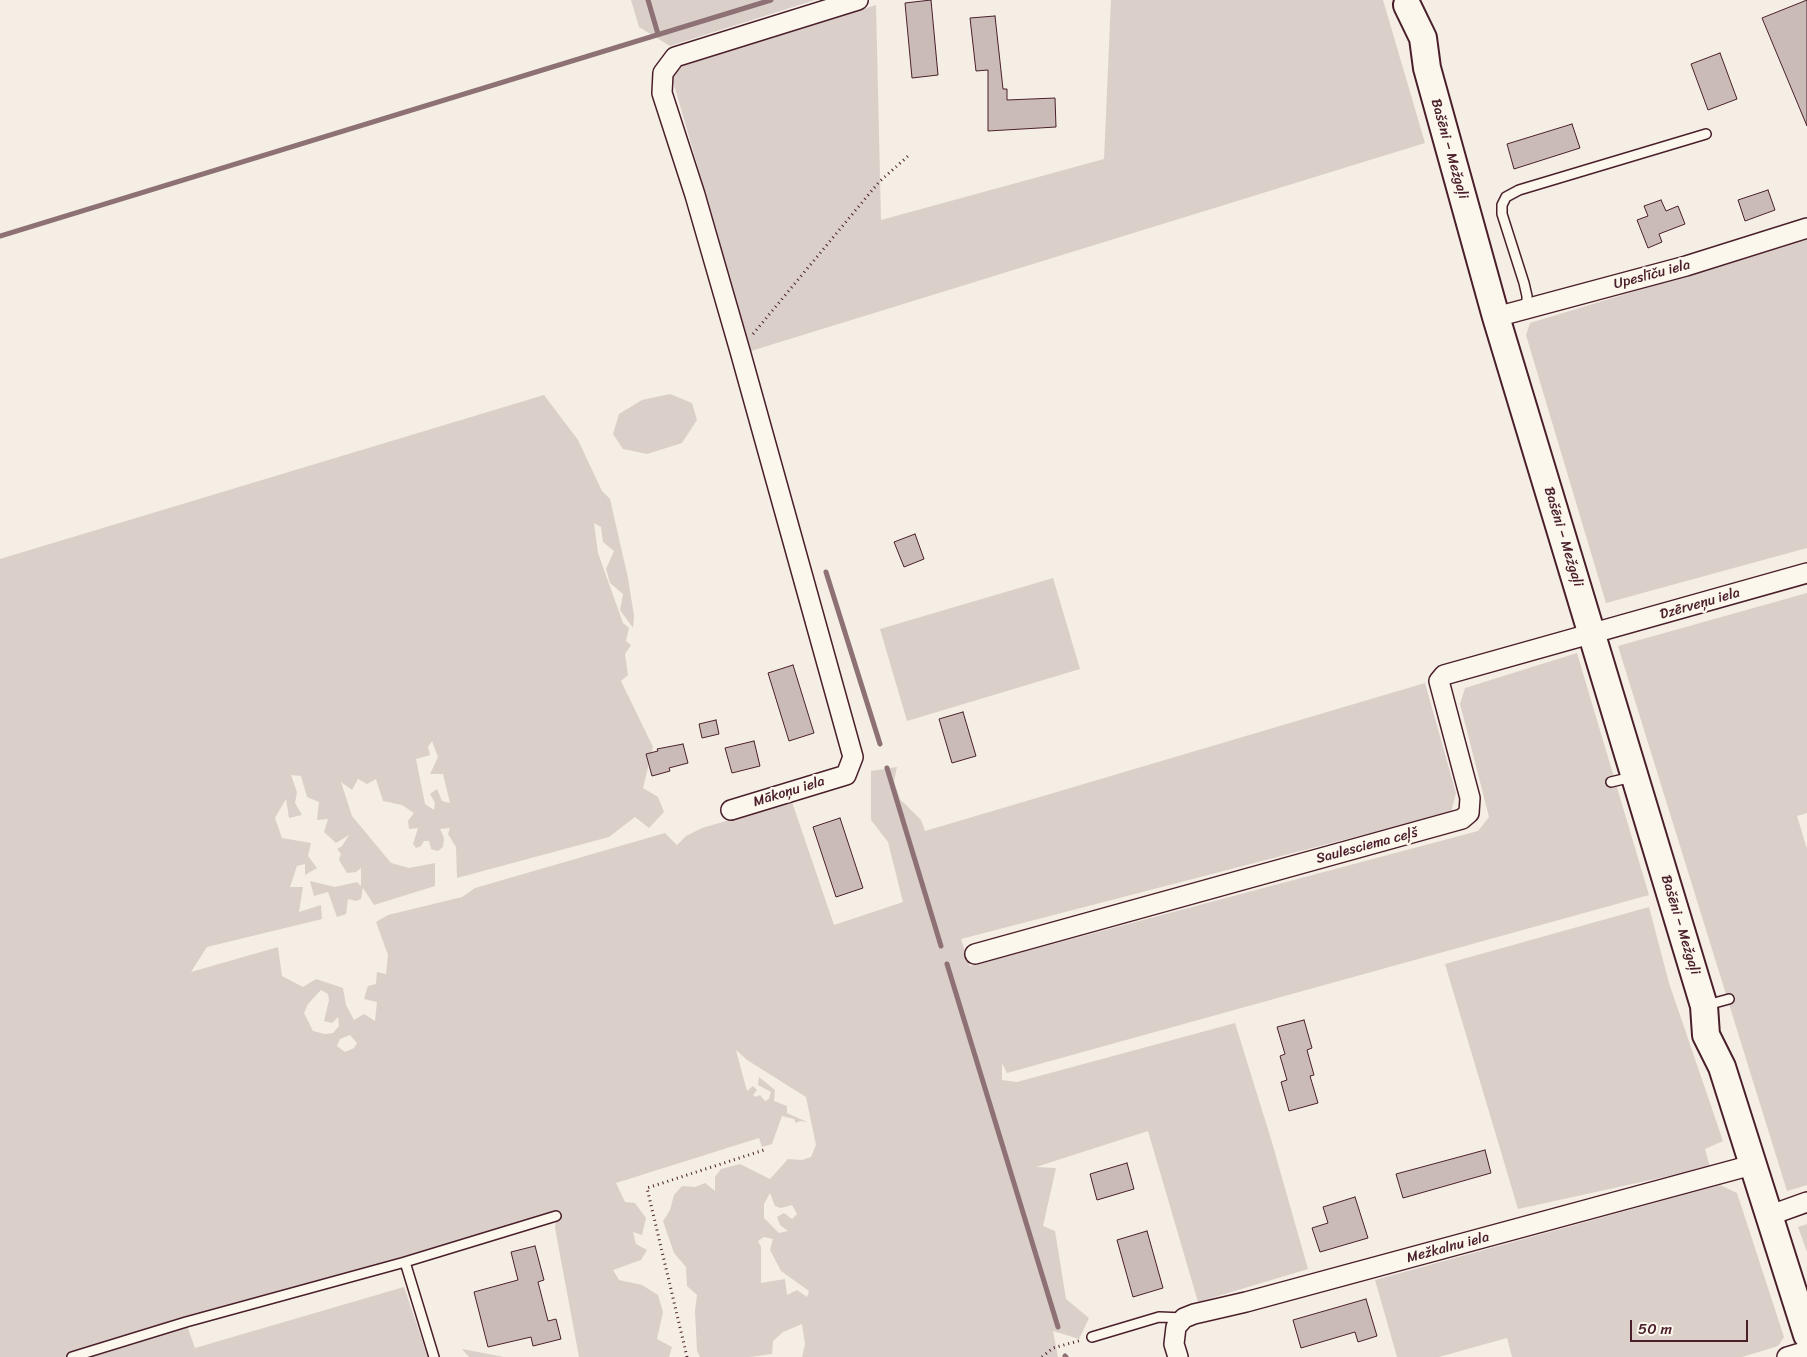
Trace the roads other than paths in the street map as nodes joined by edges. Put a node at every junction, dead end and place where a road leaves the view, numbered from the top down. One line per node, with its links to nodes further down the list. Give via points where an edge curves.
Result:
1 (858, 0): 9 (street, Mākoņu iela, via 675,57 663,73 662,93 740,351 853,757 846,775)
2 (1406, 2): 6 (street, Bašēni – Mežgaļi, via 1423,38 1427,68)
3 (1706, 134): 5 (lane, via 1519,190 1506,197 1502,214 1524,283)
4 (1807, 228): 5 (street, Upeslīču iela, via 1686,266)
5 (1527, 309): 6 (street, Upeslīču iela)
6 (1496, 317): 8 (street, Bašēni – Mežgaļi)
7 (1807, 573): 8 (street, Dzērveņu iela)
8 (1592, 635): 10 (street, Saulesciema ceļš, via 1444,676 1439,681 1470,798 1470,813 1462,819); 12 (street, Bašēni – Mežgaļi, via 1623,779)
9 (731, 810)
10 (975, 954)
11 (1729, 999): 12 (lane)
12 (1704, 1006): 13 (street, Bašēni – Mežgaļi, via 1719,1031 1722,1067)
13 (1752, 1165): 16 (street, Bašēni – Mežgaļi); 18 (street, Mežkalnu iela)
14 (1807, 1202): 16 (street)
15 (556, 1216): 17 (lane)
16 (1768, 1216): 19 (street, Bašēni – Mežgaļi)
17 (404, 1262): 22 (lane); 23 (lane)
18 (1184, 1318): 20 (lane, via 1159,1317); 24 (street, via 1176,1328 1174,1344)
19 (1807, 1335)
20 (1092, 1337)
21 (1807, 1351): 25 (street)
22 (72, 1357)
23 (434, 1357)
24 (1178, 1357)
25 (1788, 1357)

